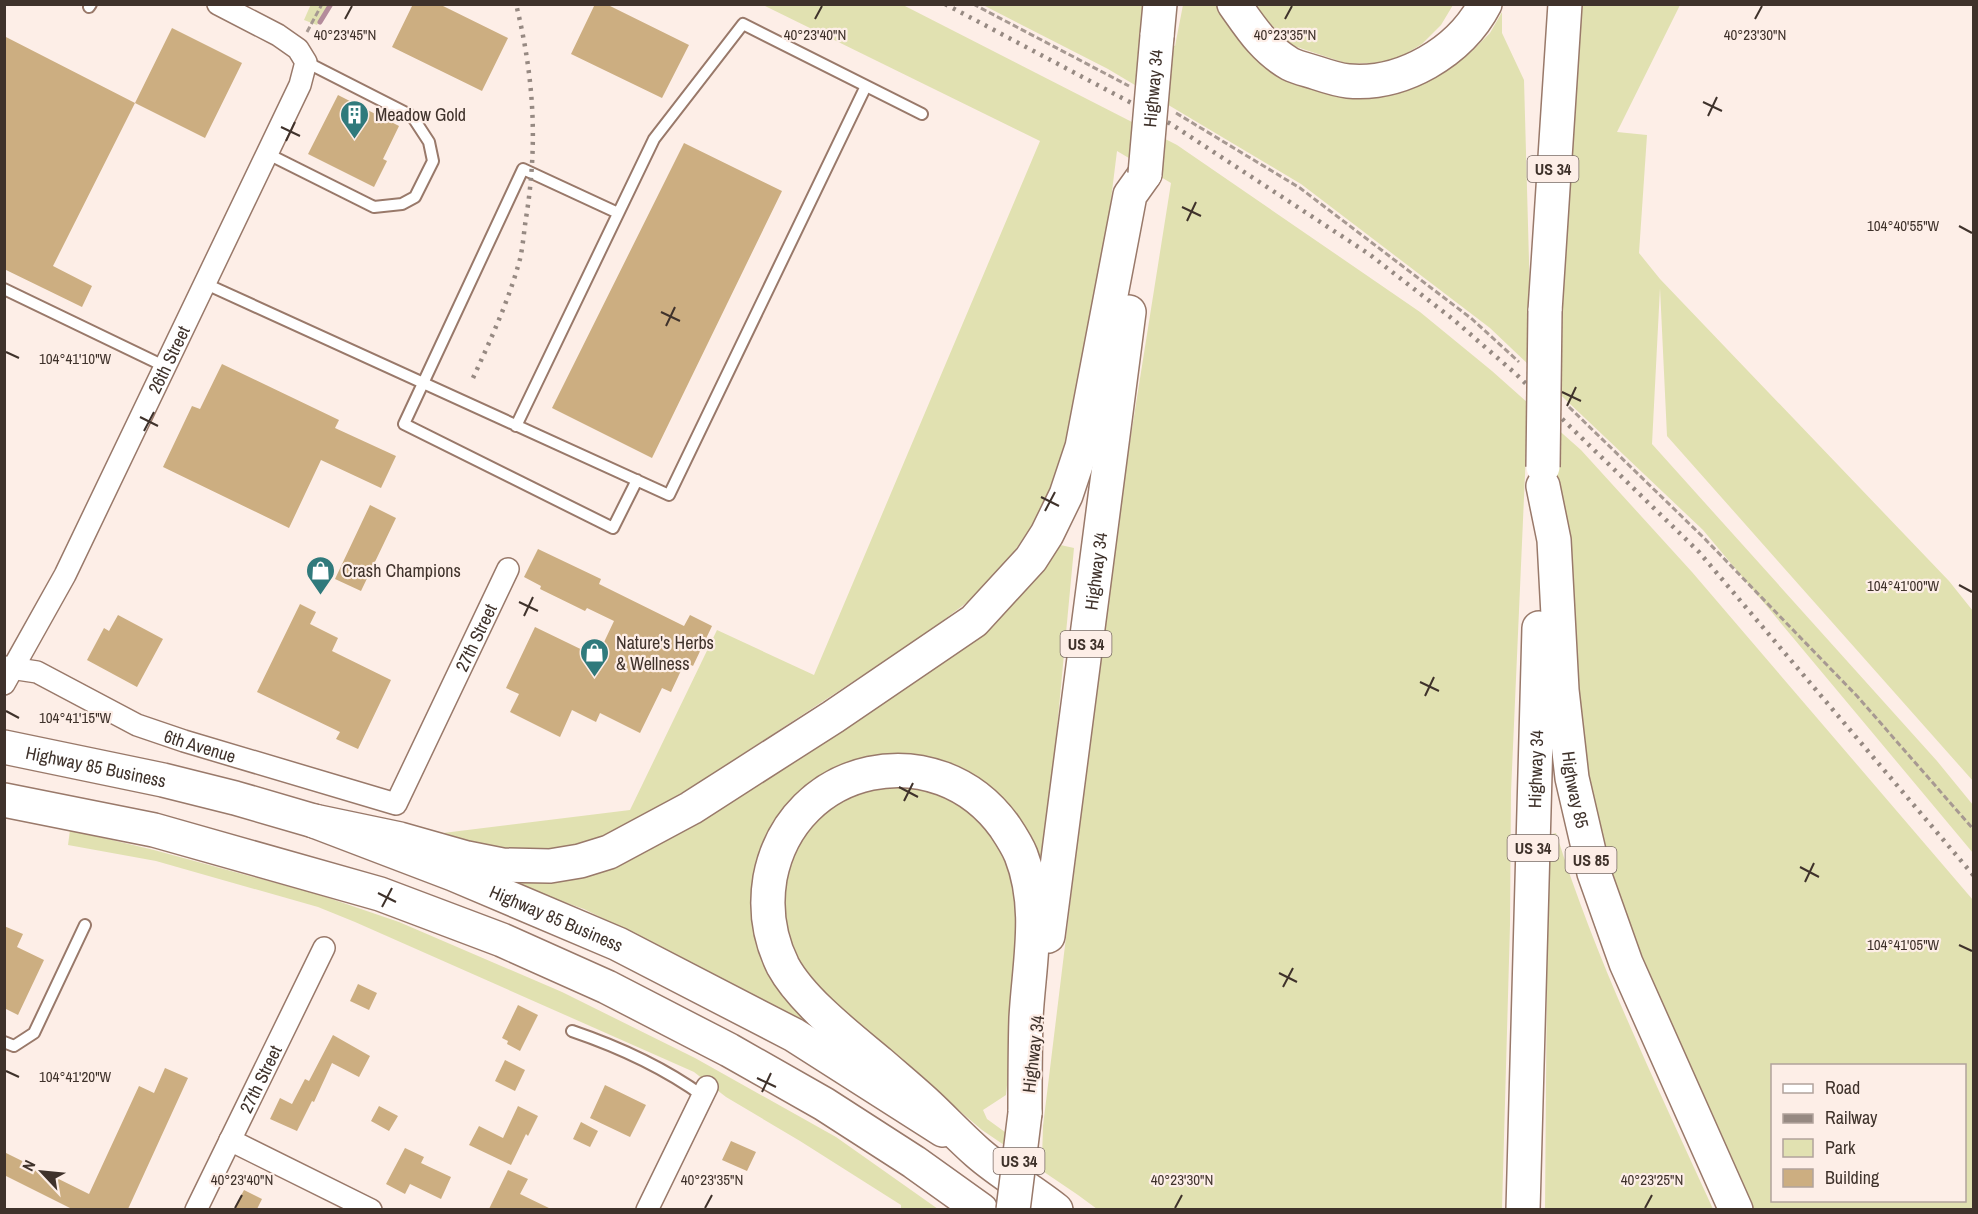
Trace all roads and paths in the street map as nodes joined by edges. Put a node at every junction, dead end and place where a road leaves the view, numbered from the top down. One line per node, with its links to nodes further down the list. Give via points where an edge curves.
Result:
1 (218, 4): 8 (street, via 278,35)
2 (322, 4): 8 (path)
3 (973, 4): 10 (path)
4 (1234, 4): 5 (main road, via 1259,40 1291,64 1347,81 1373,81 1424,64 1451,48)
5 (1485, 4)
6 (1562, 12): 23 (main road, Highway 34 / US 34, bridge, via 1545,311)
7 (1159, 13): 14 (main road, Highway 34 / US 34, bridge)
8 (302, 55): 13 (street, 26th Street, via 300,85); 13 (lane, via 412,116 429,142 433,161 415,197 402,204 374,207)
9 (866, 86): 12 (lane); 15 (lane, via 743,24 654,139); 24 (lane, via 669,495)
10 (1130, 87)
11 (1172, 110): 18 (path, via 1300,188 1472,319)
12 (922, 114)
13 (268, 154): 16 (street, 26th Street)
14 (1145, 174): 30 (main road, via 1130,195 1075,472 1031,559 974,621 691,808 609,852 580,861 550,866 502,865); 37 (main road, Highway 34 / US 34)
15 (618, 213): 20 (lane, via 523,169); 22 (lane)
16 (206, 284): 19 (street, 26th Street); 20 (lane)
17 (4, 289): 19 (lane)
18 (1522, 364)
19 (166, 367): 26 (street, 26th Street, via 65,575)
20 (423, 383): 22 (lane); 24 (lane, via 404,424 613,528)
21 (1563, 402): 31 (path, via 1704,538 1857,696)
22 (516, 426): 24 (lane)
23 (1543, 476): 46 (main road, Highway 34 / US 34); 47 (main road, Highway 85 / US 85, via 1554,540 1562,690 1572,778 1594,873 1626,963)
24 (636, 480)
25 (507, 569): 29 (street, 27th Street)
26 (7, 673): 29 (street, 6th Avenue, via 37,672 137,725)
27 (4, 747): 30 (main road, Highway 85 Business, via 163,780)
28 (4, 800): 43 (main road, via 154,830 380,894 502,940 607,987 729,1050 824,1104)
29 (396, 804)
30 (314, 821): 39 (main road, Highway 85 Business, via 453,874 618,944 794,1035)
31 (1974, 830)
32 (85, 925): 35 (lane, via 34,1033 14,1047)
33 (324, 948): 38 (street, 27th Street)
34 (572, 1031): 36 (lane, via 605,1042)
35 (4, 1042)
36 (705, 1092): 42 (street)
37 (1025, 1113): 39 (main road, via 1033,919 1025,866 1010,835 981,800 944,778 899,771 859,776 831,788 802,812 783,838 773,861 767,909 782,963 803,993); 44 (main road, Highway 34 / US 34, bridge)
38 (230, 1140): 40 (street, 27th Street); 41 (street)
39 (979, 1154): 45 (main road, Highway 85 Business)
40 (196, 1209)
41 (371, 1209)
42 (647, 1209)
43 (981, 1209)
44 (1013, 1209)
45 (1056, 1209)
46 (1523, 1209)
47 (1736, 1209)

